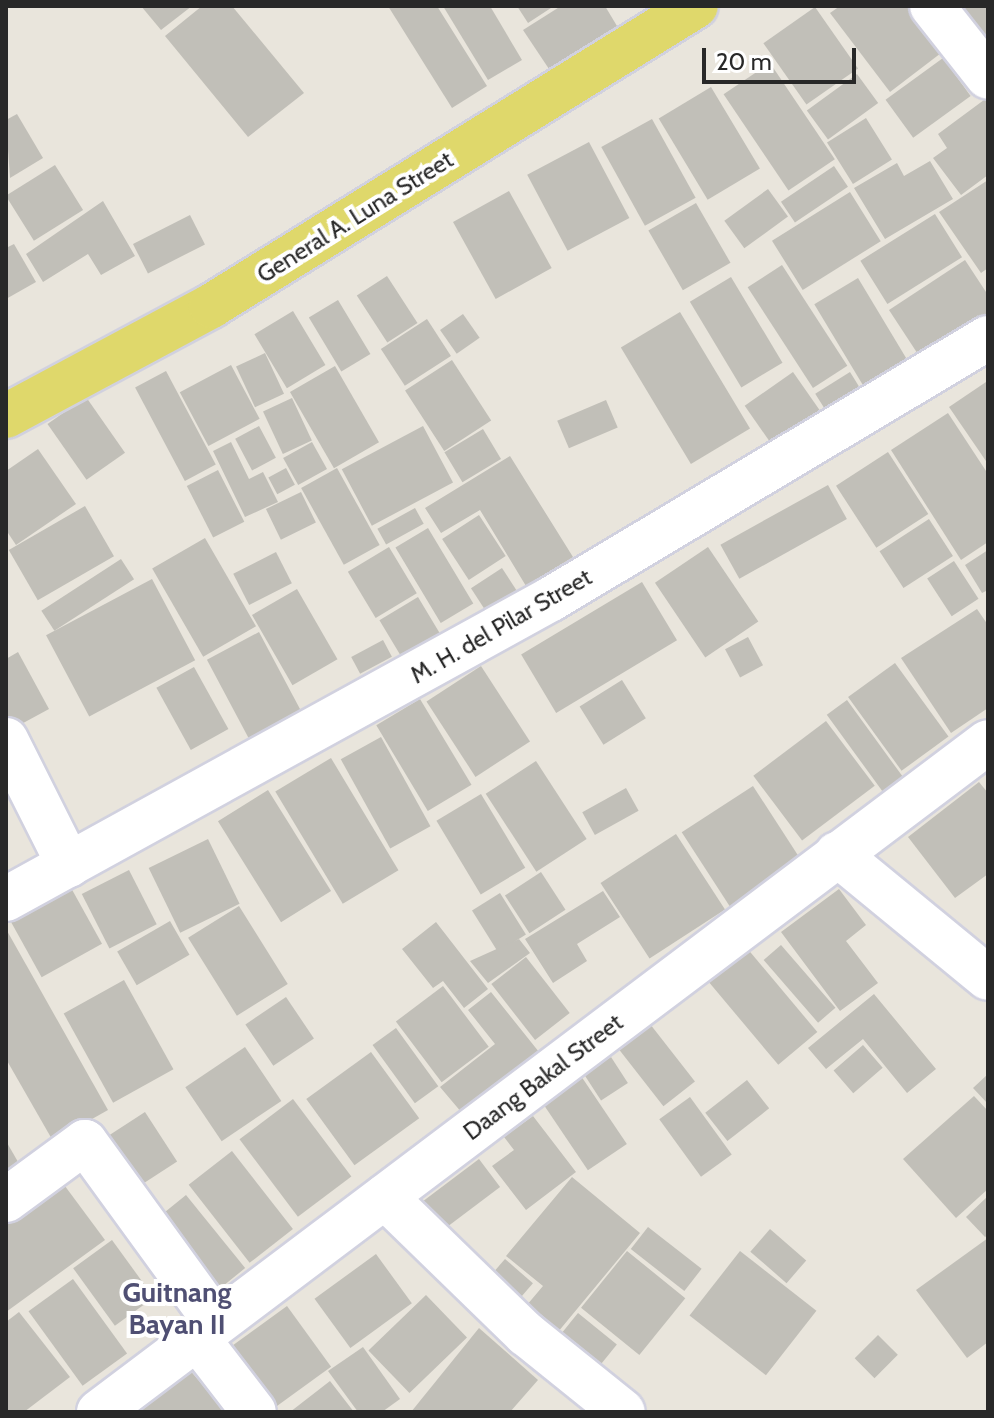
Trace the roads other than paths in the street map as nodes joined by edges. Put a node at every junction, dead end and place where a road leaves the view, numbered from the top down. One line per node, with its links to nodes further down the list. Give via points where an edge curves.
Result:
1 (696, 6): 5 (main road, General A. Luna Street, via 211,306)
2 (932, 6): 3 (street)
3 (988, 77)
4 (988, 338): 9 (street, M. H. del Pilar Street, via 551,599)
5 (6, 416)
6 (6, 740): 9 (street)
7 (988, 742): 8 (street, Daang Bakal Street)
8 (837, 854): 11 (street); 12 (street, Daang Bakal Street)
9 (69, 865): 10 (street, M. H. del Pilar Street)
10 (6, 899)
11 (988, 978)
12 (385, 1197): 14 (street, Daang Bakal Street); 17 (street, via 526,1334)
13 (6, 1200): 14 (street, via 85,1142)
14 (206, 1330): 15 (street, Daang Bakal Street); 16 (street)
15 (99, 1412)
16 (254, 1412)
17 (623, 1412)

